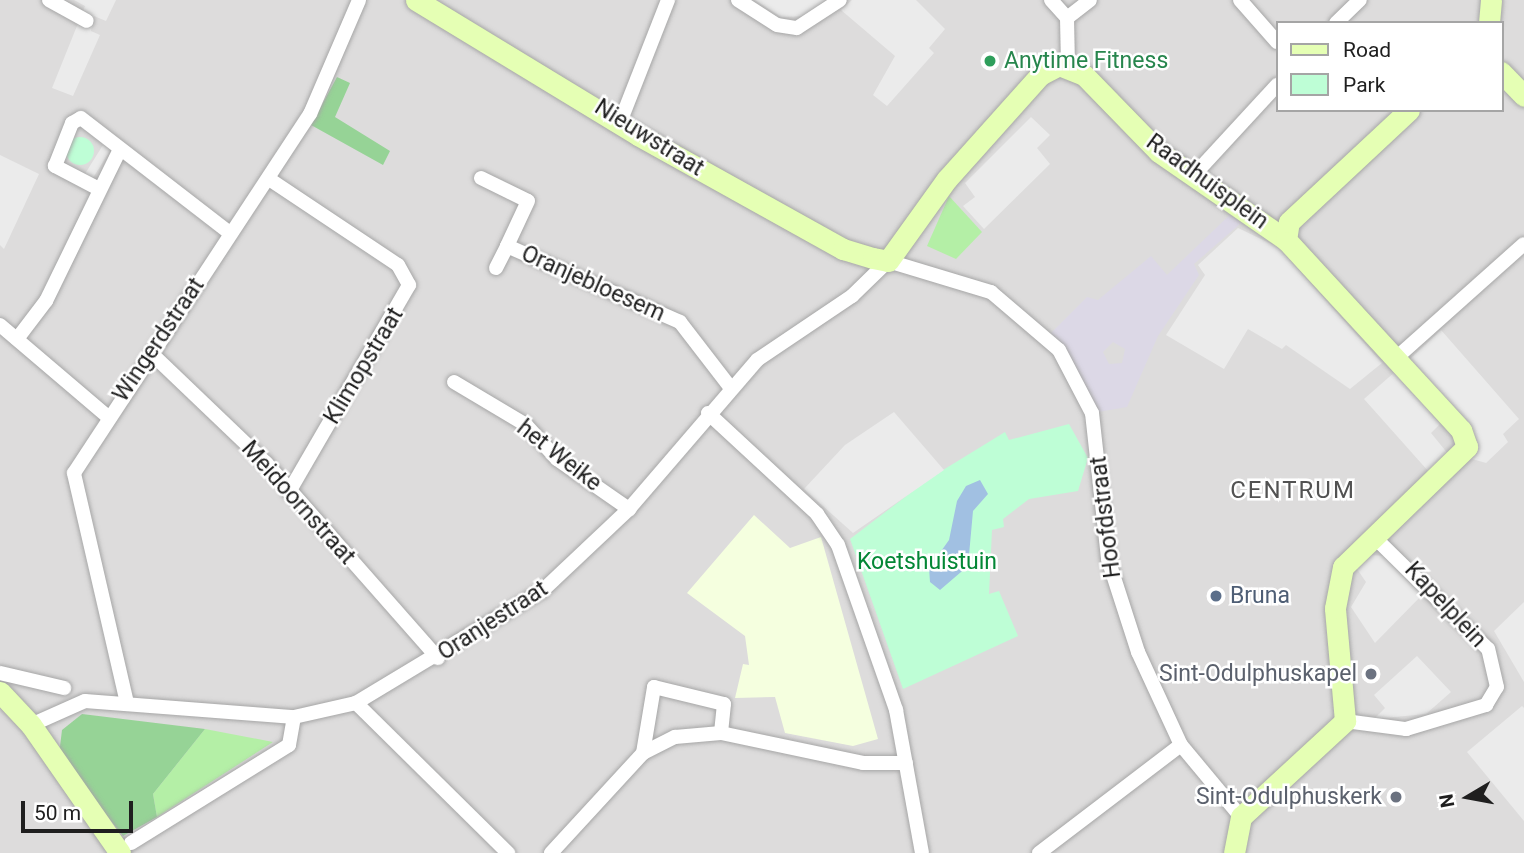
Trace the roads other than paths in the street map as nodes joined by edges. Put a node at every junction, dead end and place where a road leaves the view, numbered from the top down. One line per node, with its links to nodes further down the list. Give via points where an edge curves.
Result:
1 (50, 0): 13 (street)
2 (359, 0): 26 (street, Wingerdstraat, via 310,114)
3 (416, 0): 22 (street, Nieuwstraat)
4 (668, 0): 22 (street)
5 (738, 0): 6 (street, via 777,25 797,28)
6 (840, 0)
7 (1051, 0): 12 (street)
8 (1090, 0): 12 (street)
9 (1240, 0): 16 (street)
10 (1360, 0): 14 (street)
11 (1491, 0): 15 (street)
12 (1067, 18): 17 (street)
13 (87, 21)
14 (1338, 21)
15 (1489, 21)
16 (1276, 41)
17 (1069, 66): 24 (street, Raadhuisplein, via 1158,152); 32 (street, via 1049,70 1031,84 941,187)
18 (1503, 74): 20 (street)
19 (1276, 86): 24 (street)
20 (1524, 96)
21 (1407, 112): 29 (street, via 1289,222)
22 (621, 120): 32 (street, Nieuwstraat, via 638,135 844,249)
23 (120, 149): 27 (street); 27 (street, via 81,118 55,155 61,172); 28 (street)
24 (1193, 176): 29 (street, Raadhuisplein)
25 (481, 178): 31 (street, Oranjebloesem, via 528,201)
26 (268, 179): 28 (street, Wingerdstraat); 42 (street, Klimopstraat, via 398,265 409,285)
27 (99, 189): 35 (street, via 46,300)
28 (230, 233): 36 (street, Wingerdstraat)
29 (1286, 240): 37 (street, Raadhuisplein)
30 (1524, 244): 37 (street)
31 (508, 246): 33 (street, Oranjebloesem); 39 (street, Oranjebloesem, via 680,322)
32 (888, 261): 39 (street, Oranjestraat, via 852,296 788,334); 55 (street, Hoofdstraat, via 925,268 1009,303 1059,350 1084,390 1096,434 1116,593)
33 (496, 268)
34 (0, 325): 35 (street)
35 (17, 339): 41 (street)
36 (152, 354): 41 (street, Wingerdstraat); 42 (street, Meidoornstraat)
37 (1396, 358): 44 (street, Raadhuisplein, via 1461,429 1467,447)
38 (454, 382): 43 (street, het Weike, via 526,425 557,459)
39 (730, 387): 40 (street, Oranjestraat)
40 (708, 413): 43 (street, Oranjestraat); 57 (street, via 817,514 838,545 896,710)
41 (107, 416): 49 (street, Wingerdstraat, via 74,473 74,496)
42 (289, 492): 45 (street, Meidoornstraat)
43 (629, 509): 45 (street, Oranjestraat, via 542,591)
44 (1374, 537): 52 (street, via 1343,568 1338,584); 52 (street, Kapelplein, via 1488,649 1497,687 1486,705 1406,729)
45 (438, 658): 50 (street, Oranjestraat)
46 (0, 673): 47 (street)
47 (64, 688)
48 (0, 692): 53 (street)
49 (127, 703): 51 (street, Oranjestraat); 53 (street, Oranjestraat, via 85,701)
50 (356, 703): 51 (street, Oranjestraat); 60 (street)
51 (294, 717): 59 (street, via 289,745)
52 (1345, 721): 58 (street)
53 (32, 726): 59 (street)
54 (721, 733): 56 (street, via 675,737); 56 (street, via 724,704 654,687); 57 (street, via 863,763)
55 (1181, 745): 58 (street, Hoofdstraat); 63 (street)
56 (643, 753): 61 (street)
57 (906, 763): 62 (street)
58 (1241, 817): 64 (street)
59 (121, 850)
60 (508, 853)
61 (551, 853)
62 (922, 853)
63 (1039, 853)
64 (1234, 853)

